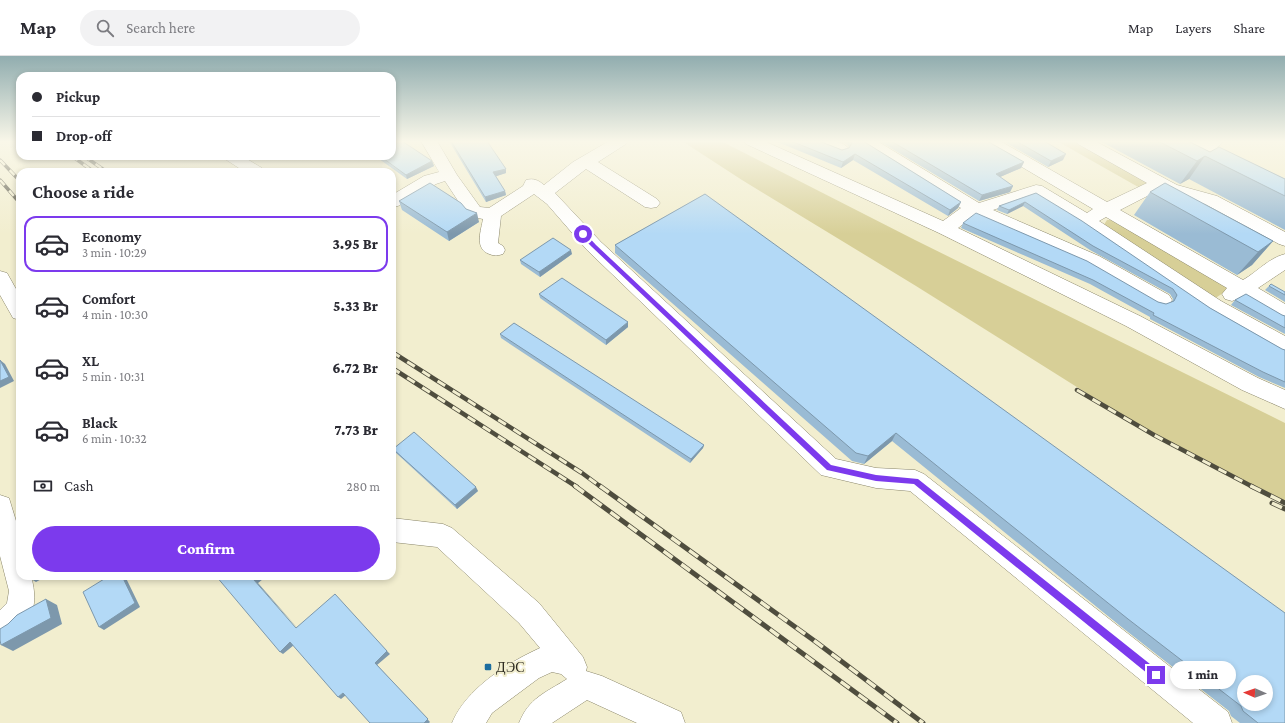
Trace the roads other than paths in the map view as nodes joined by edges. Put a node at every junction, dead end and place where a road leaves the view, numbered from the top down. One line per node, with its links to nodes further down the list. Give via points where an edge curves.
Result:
1 (447, 172): 9 (street)
2 (573, 172): 12 (street)
3 (603, 172): 15 (street)
4 (820, 172): 21 (street)
5 (916, 172): 17 (street)
6 (1044, 172): 16 (street)
7 (1139, 172): 10 (street)
8 (1258, 172): 11 (street)
9 (449, 175): 13 (street, via 430,180); 18 (street, via 474,212)
10 (1158, 183): 16 (street); 22 (street, via 1211,200)
11 (1285, 187)
12 (544, 194): 18 (street, via 532,184); 43 (street, via 553,200 594,246 829,468 876,478 916,481)
13 (396, 200)
14 (999, 202): 17 (street); 19 (street, via 1036,190); 20 (street, via 1019,216)
15 (652, 203)
16 (1108, 208): 19 (street); 26 (street)
17 (977, 210): 20 (street); 21 (street, via 970,210)
18 (492, 214): 23 (street, via 489,246)
19 (1086, 220): 30 (street)
20 (1009, 225): 28 (street, via 1092,260)
21 (945, 229): 33 (street, via 1133,321)
22 (1285, 240)
23 (496, 250)
24 (1285, 260): 26 (street)
25 (2, 283): 29 (street)
26 (1250, 284): 27 (street); 30 (street); 31 (street)
27 (1285, 296)
28 (1162, 300)
29 (16, 306)
30 (1214, 306): 32 (street)
31 (1285, 313)
32 (1285, 346)
33 (1285, 400)
34 (0, 506): 36 (street)
35 (396, 530): 39 (street, via 443,536 529,613)
36 (16, 568)
37 (19, 580): 38 (street, via 22,591 20,609)
38 (0, 625)
39 (577, 673): 40 (street); 41 (street, via 551,658 529,668 482,703); 42 (street, via 592,686)
40 (538, 718)
41 (467, 723)
42 (670, 723)
43 (1217, 723)

